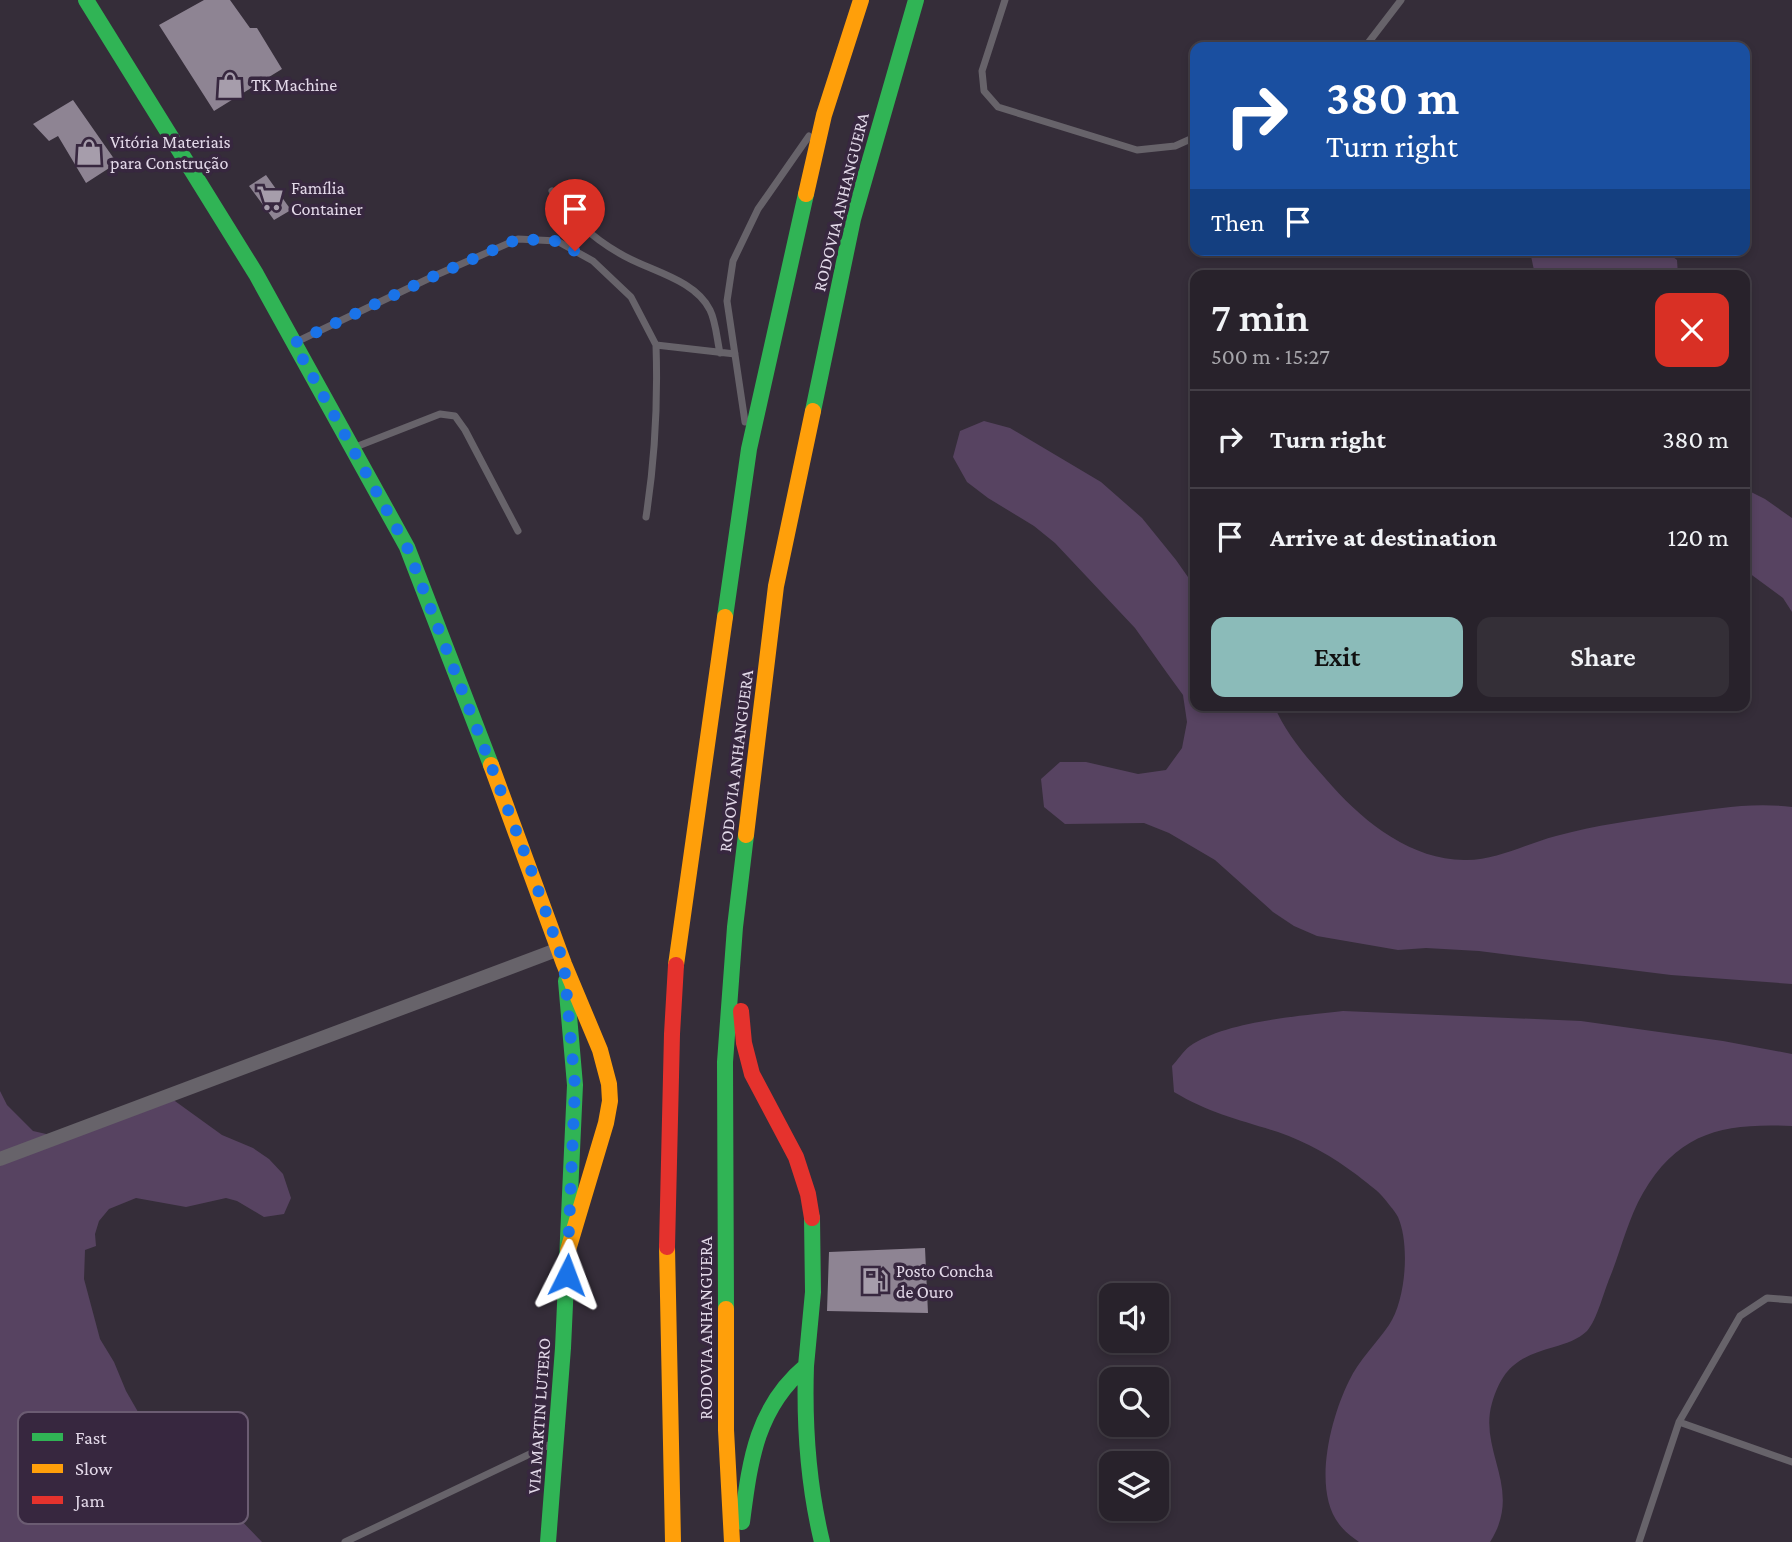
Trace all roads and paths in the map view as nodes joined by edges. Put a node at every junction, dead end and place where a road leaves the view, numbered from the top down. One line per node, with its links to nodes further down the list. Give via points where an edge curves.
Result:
1 (86, 0): 10 (main road, VIA MARTIN LUTERO)
2 (861, 0): 7 (main road, RODOVIA ANHANGUERA)
3 (916, 0): 18 (main road, RODOVIA ANHANGUERA, via 853,219 776,586)
4 (1005, 0): 8 (lane, via 982,71 984,91 998,107 1137,150 1175,146)
5 (1401, 0): 6 (lane)
6 (1369, 42)
7 (824, 116): 13 (lane, via 758,209 733,261 727,301); 15 (main road, RODOVIA ANHANGUERA)
8 (1190, 139)
9 (552, 191): 12 (lane, via 569,215 592,235 620,254 690,287 710,310)
10 (294, 343): 11 (lane, via 518,239 557,241 593,261 631,297); 14 (main road, VIA MARTIN LUTERO)
11 (656, 345): 12 (lane); 16 (lane, via 653,472)
12 (720, 353): 13 (lane)
13 (735, 354): 15 (lane)
14 (353, 448): 17 (lane, via 440,414 455,416); 19 (main road, VIA MARTIN LUTERO, via 407,547)
15 (749, 449): 32 (main road, RODOVIA ANHANGUERA, via 677,948 667,1233)
16 (646, 517)
17 (518, 531)
18 (736, 927): 26 (main road, via 742,1037 753,1075 800,1167 811,1207 814,1298); 33 (main road, RODOVIA ANHANGUERA, via 725,1062 726,1430)
19 (561, 956): 20 (main road, VIA MARTIN LUTERO, via 596,1038); 21 (main road, VIA MARTIN LUTERO); 23 (street)
20 (609, 1084): 21 (main road, via 592,1080); 22 (main road, VIA MARTIN LUTERO)
21 (575, 1092): 22 (main road, via 592,1106); 24 (main road, VIA MARTIN LUTERO)
22 (610, 1101): 24 (main road, VIA MARTIN LUTERO)
23 (0, 1159)
24 (568, 1250): 28 (main road, VIA MARTIN LUTERO)
25 (1792, 1300): 27 (lane, via 1767,1298 1740,1316)
26 (806, 1366): 34 (main road, via 780,1389 769,1408 749,1468); 35 (main road, via 805,1428)
27 (1679, 1422): 29 (lane); 36 (lane)
28 (557, 1441): 30 (lane); 31 (main road, VIA MARTIN LUTERO)
29 (1792, 1462)
30 (345, 1542)
31 (548, 1542)
32 (673, 1542)
33 (732, 1542)
34 (740, 1542)
35 (822, 1542)
36 (1639, 1542)

